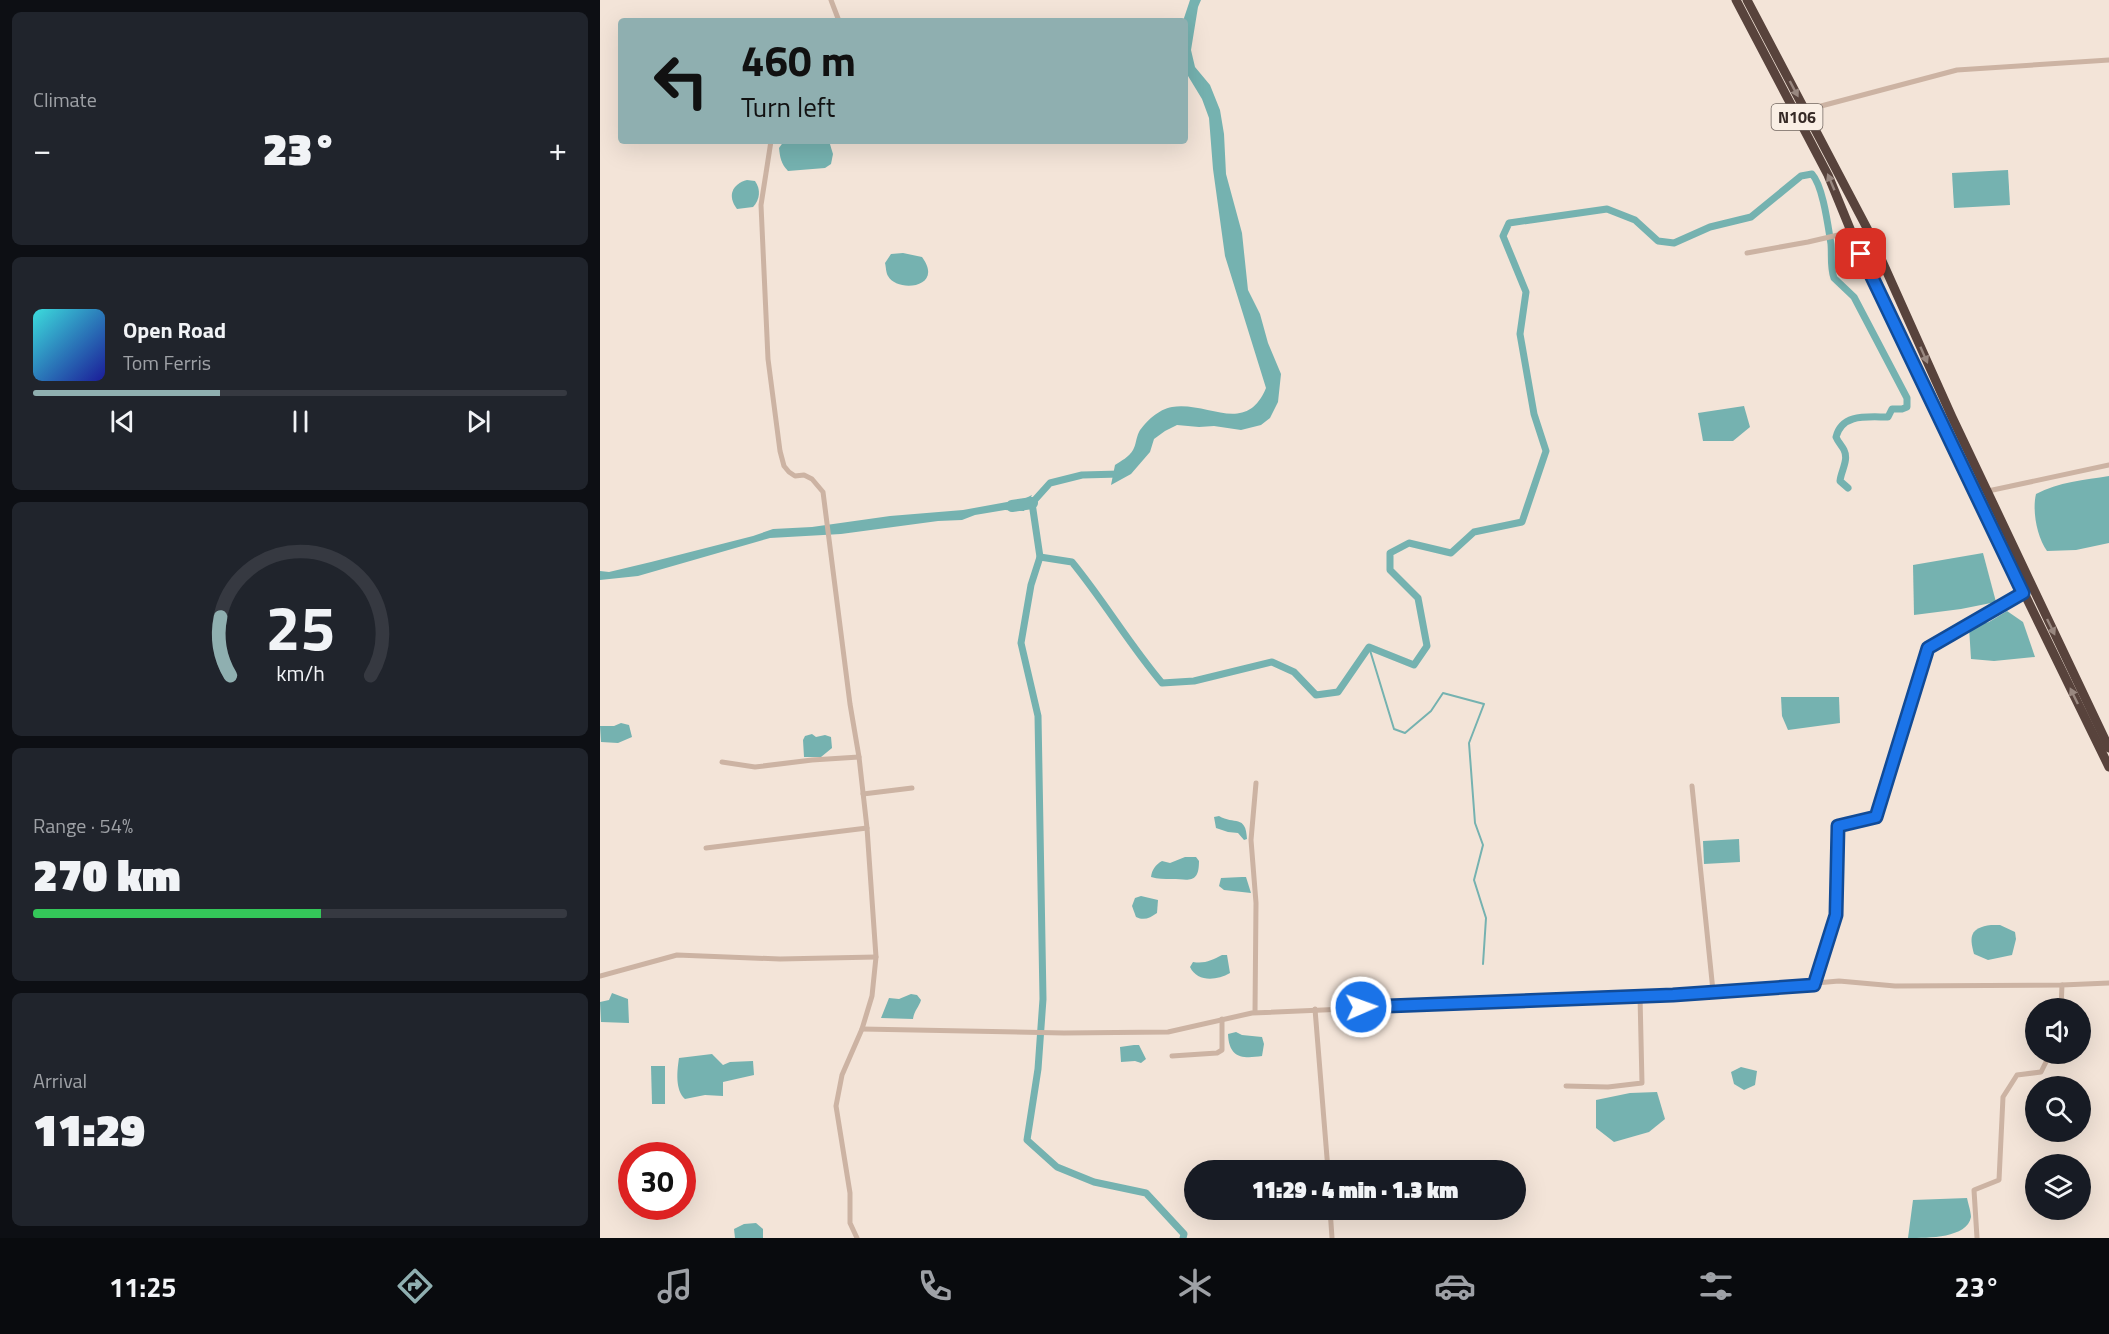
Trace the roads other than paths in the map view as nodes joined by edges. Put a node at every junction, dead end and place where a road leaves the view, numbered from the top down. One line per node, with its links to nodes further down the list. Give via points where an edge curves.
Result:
1 (831, 0): 4 (street)
2 (1736, 0): 7 (highway, N106)
3 (1748, 0): 6 (highway)
4 (838, 18)
5 (2109, 60): 8 (street, via 1957,70)
6 (1783, 68): 7 (highway); 8 (highway, one-way to 8)
7 (1774, 72): 10 (highway, N106, one-way to 7, via 1828,175)
8 (1806, 110): 13 (highway, one-way to 13, via 1869,232)
9 (771, 144): 17 (street, via 761,206 768,359 780,451 789,472 804,475 823,492)
10 (1852, 234): 11 (street); 14 (highway, N106)
11 (1747, 253)
12 (2109, 465): 13 (street)
13 (1987, 492): 15 (highway)
14 (2023, 593): 15 (highway, N106); 29 (street, via 1928,648 1876,817 1838,826 1836,915)
15 (2034, 602): 16 (highway, one-way to 16); 19 (highway, N106, one-way to 15)
16 (2109, 748)
17 (859, 758): 18 (street, via 755,767); 23 (street)
18 (722, 762)
19 (2109, 768)
20 (1256, 783): 35 (street, via 1251,840 1256,903)
21 (1692, 786): 31 (street)
22 (912, 788): 23 (street)
23 (863, 794): 24 (street)
24 (867, 828): 25 (street); 26 (street)
25 (706, 848)
26 (876, 957): 27 (street, via 677,955); 37 (street, via 872,996)
27 (600, 976)
28 (2109, 983): 30 (street)
29 (1814, 985): 30 (street, via 1839,981 1895,986); 31 (street)
30 (2062, 985): 33 (street)
31 (1713, 991): 32 (street)
32 (1640, 996): 34 (street); 40 (street, via 1642,1083)
33 (2061, 998)
34 (1315, 1009): 35 (street); 41 (street)
35 (1255, 1012): 36 (street)
36 (1222, 1019): 37 (street, via 1168,1032 1064,1034); 38 (street, via 1222,1050)
37 (862, 1029): 43 (street, via 842,1075 836,1106 850,1193 850,1224)
38 (1172, 1056)
39 (2045, 1064): 45 (street, via 2041,1072 2017,1075 2003,1097 1999,1180 1974,1190)
40 (1566, 1086)
41 (1327, 1160)
42 (1331, 1220): 44 (street)
43 (856, 1238)
44 (1332, 1238)
45 (1977, 1238)

